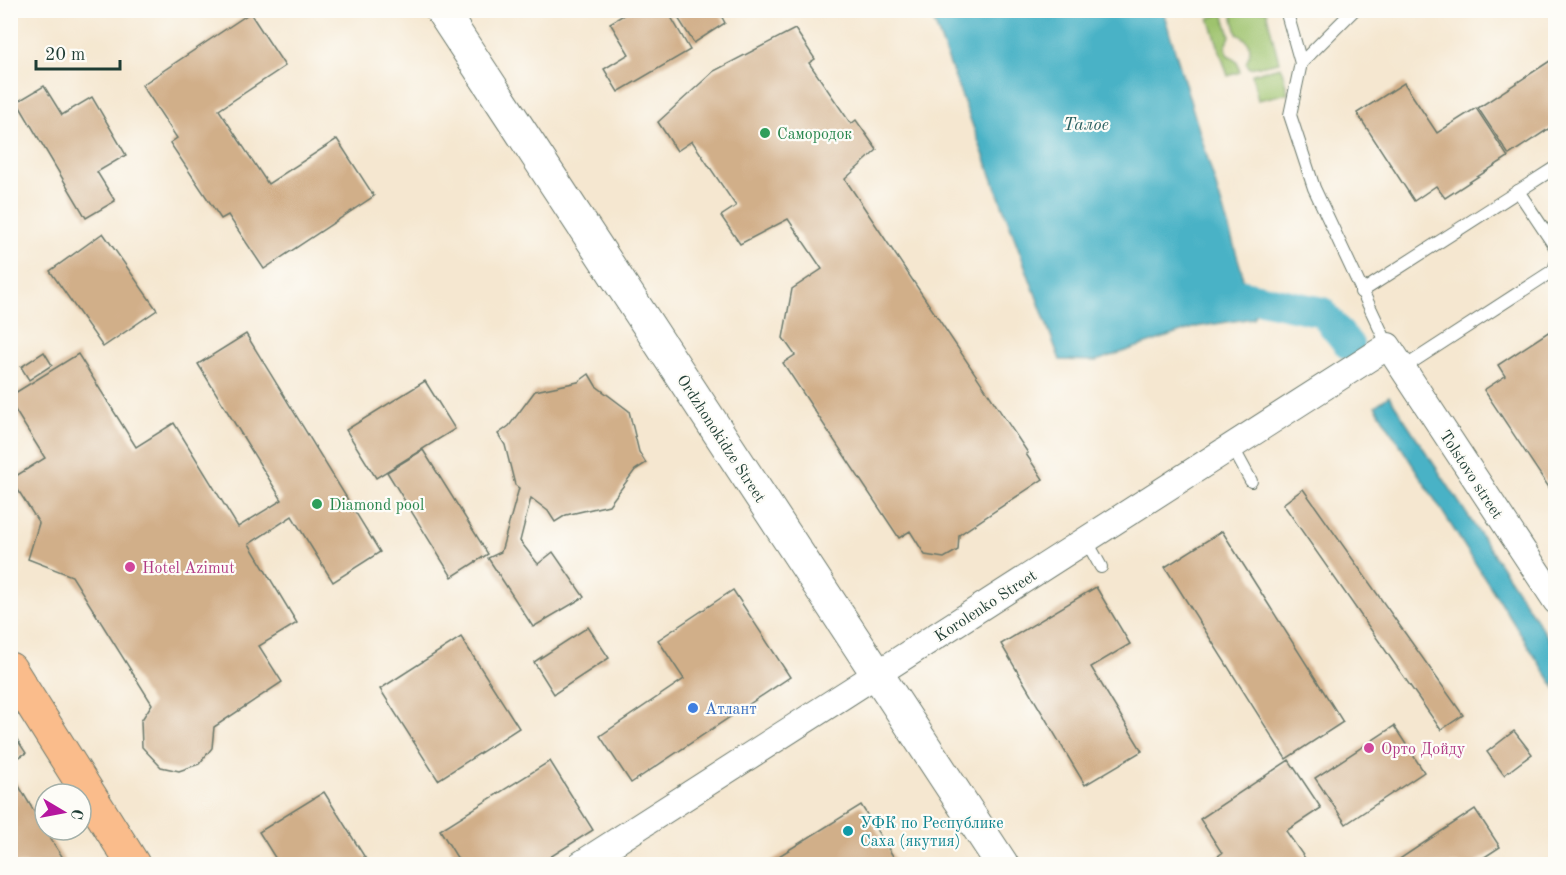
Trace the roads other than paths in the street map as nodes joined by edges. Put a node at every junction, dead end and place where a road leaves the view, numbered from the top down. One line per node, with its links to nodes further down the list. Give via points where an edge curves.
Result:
1 (441, 10): 18 (street, Ordzhonokidze Street)
2 (1286, 10): 4 (lane)
3 (1354, 10): 4 (lane)
4 (1301, 63): 9 (lane, via 1290,115 1314,188)
5 (1556, 167): 6 (lane)
6 (1518, 191): 7 (lane); 9 (lane)
7 (1556, 248)
8 (1556, 264): 11 (lane, via 1554,270)
9 (1361, 292): 10 (lane)
10 (1388, 346): 11 (street, Tolstovo street); 12 (street, Korolenko Street)
11 (1402, 368): 16 (street, Tolstovo street)
12 (1232, 447): 13 (lane); 14 (street, Korolenko Street)
13 (1251, 481)
14 (1086, 540): 15 (lane); 18 (street, Korolenko Street)
15 (1101, 567)
16 (1556, 601)
17 (10, 669): 19 (main road)
18 (877, 674): 20 (street, Korolenko Street); 21 (street, Ordzhonokidze Street)
19 (133, 864)
20 (581, 864)
21 (1002, 864)

